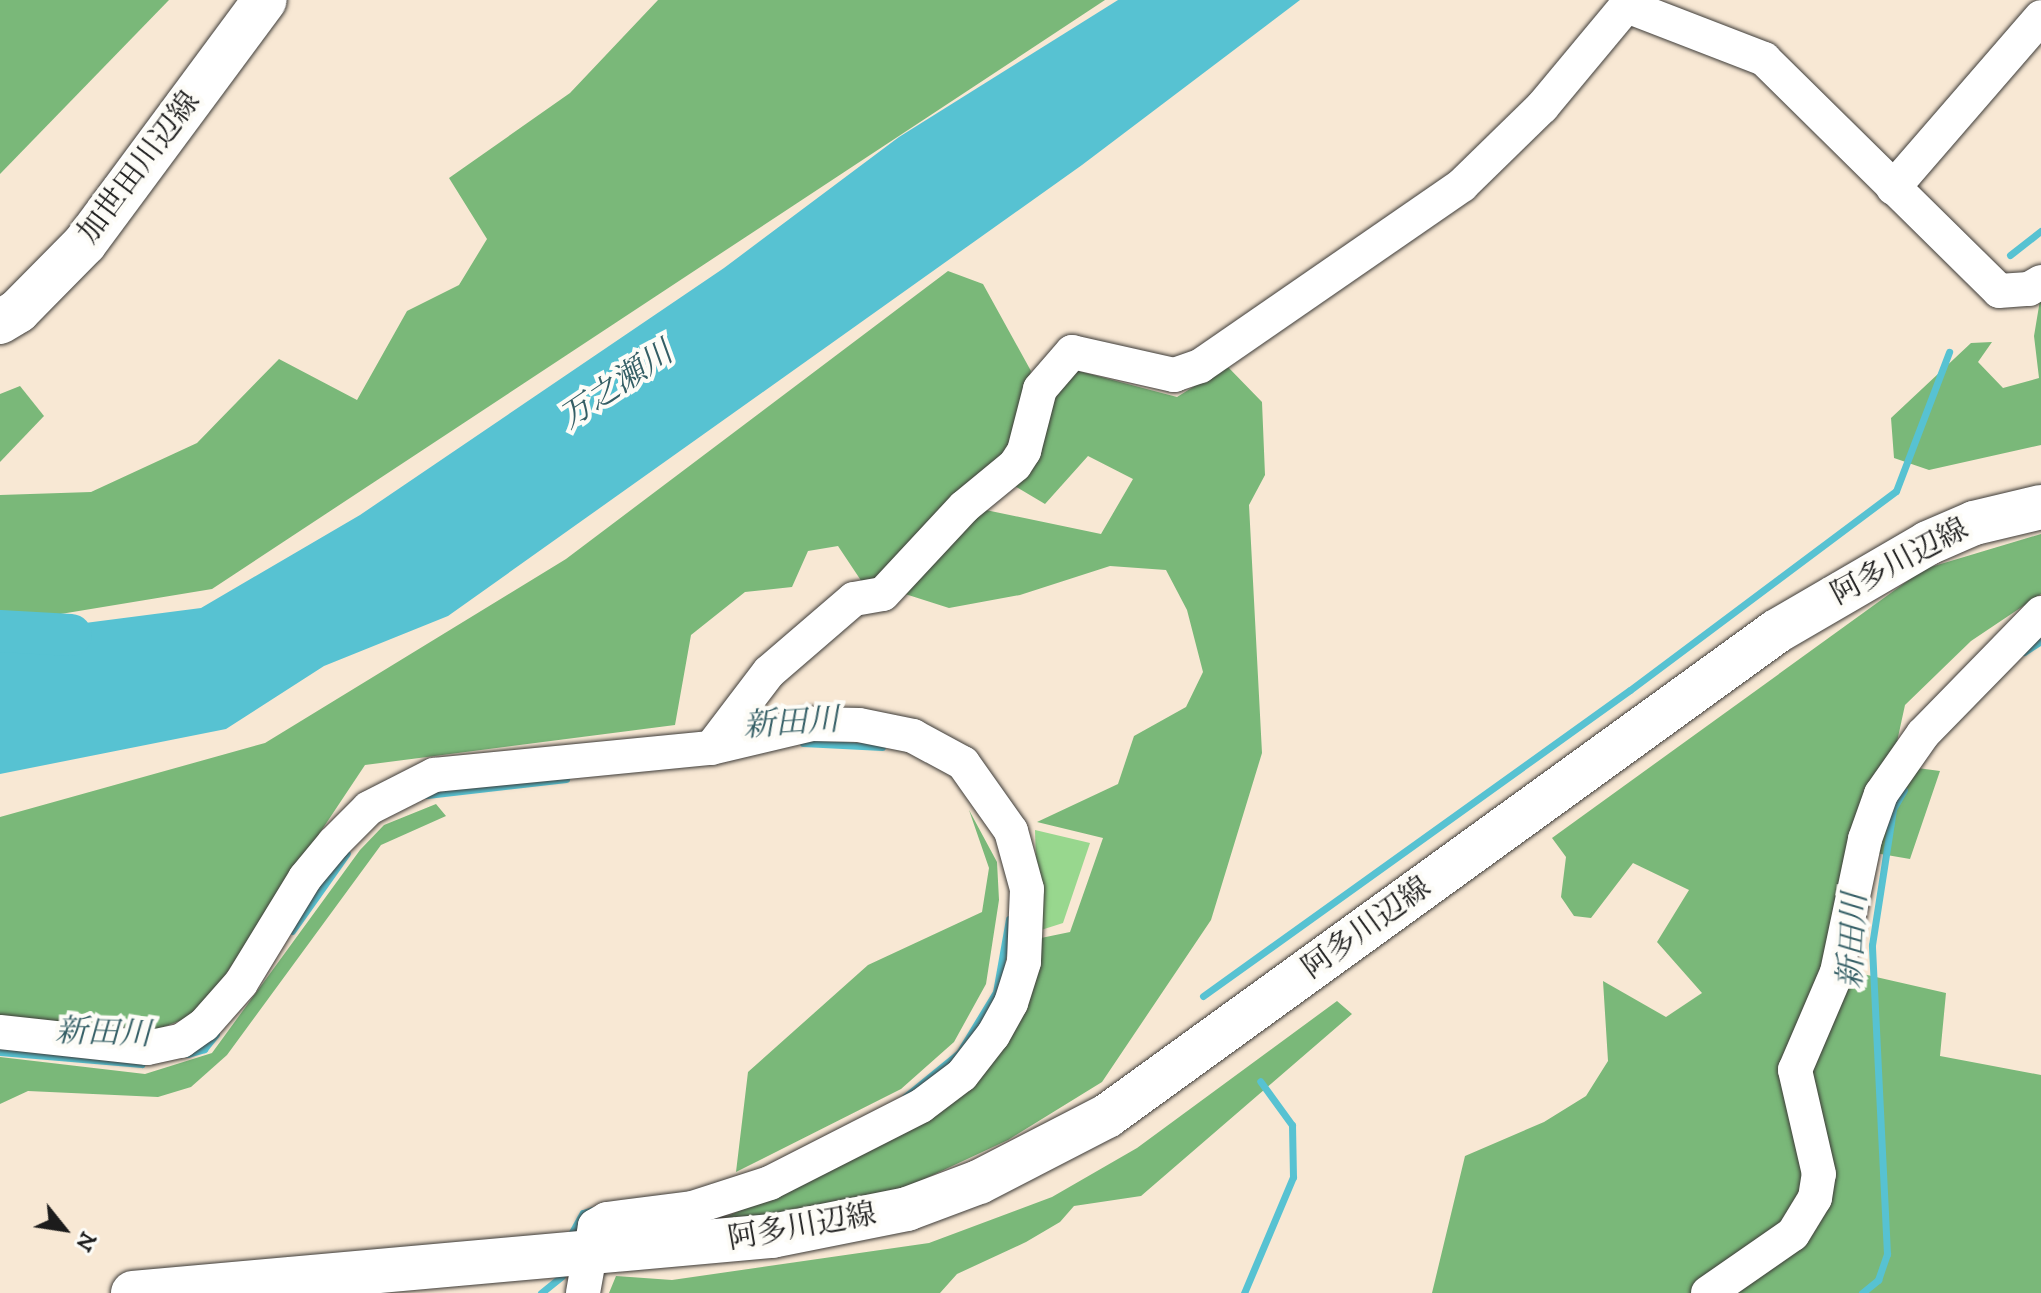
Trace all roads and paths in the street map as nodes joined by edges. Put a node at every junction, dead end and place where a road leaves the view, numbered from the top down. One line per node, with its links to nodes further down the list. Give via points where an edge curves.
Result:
1 (265, 0): 6 (main road, 加世田川辺線, via 85,243 18,311)
2 (1629, 3): 4 (street, via 1764,59); 9 (street, via 1542,107 1462,185 1200,366 1174,375 1072,352 1040,389 1024,451 1015,465 964,507 883,594 854,599 769,672)
3 (2041, 17): 4 (street)
4 (1893, 188): 5 (street, via 1999,291 2029,289)
5 (2041, 282)
6 (0, 322)
7 (2041, 507): 11 (main road, 阿多川辺線, via 1974,523 1928,543 1777,631 1177,1067 1107,1116 1038,1154 907,1209 772,1236 650,1250)
8 (2041, 613): 13 (street, via 1923,734 1881,794 1865,839 1837,972 1795,1070 1819,1174 1815,1198 1793,1234)
9 (711, 748): 10 (street, via 434,775 369,808 334,843 305,878 241,983 204,1025 181,1041 147,1048); 11 (street, via 812,724 859,725 913,736 963,763 998,810 1020,858 1029,919 1024,962 1011,1003 993,1035 962,1075 921,1106 739,1195 692,1208 607,1219 590,1234)
10 (0, 1032)
11 (586, 1274): 12 (main road, 阿多川辺線)
12 (133, 1293)
13 (1708, 1293)

